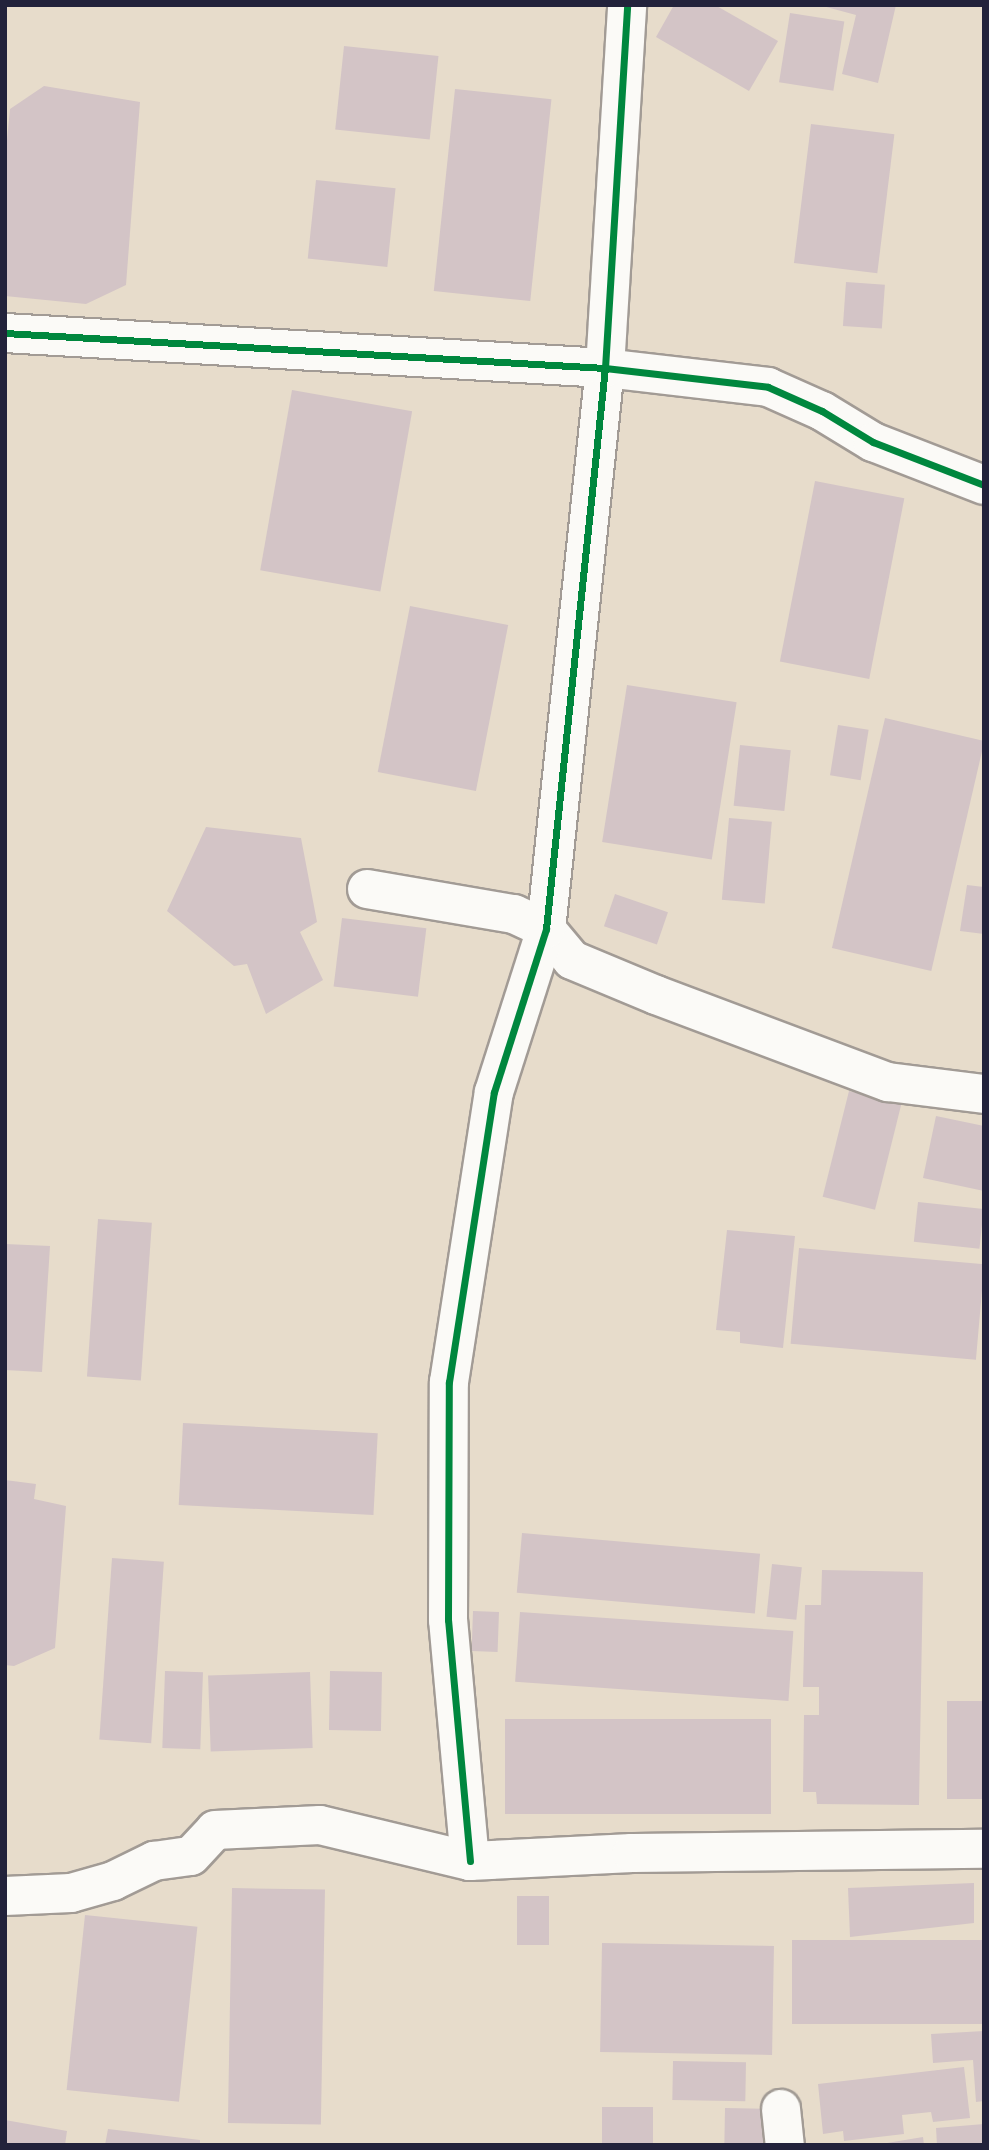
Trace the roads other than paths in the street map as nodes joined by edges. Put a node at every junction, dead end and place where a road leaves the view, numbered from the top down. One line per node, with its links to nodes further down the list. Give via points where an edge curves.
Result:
1 (627, 5): 3 (street)
2 (5, 333): 3 (street)
3 (605, 368): 4 (street, via 768,387 822,411 873,442); 6 (street)
4 (984, 485)
5 (368, 889): 6 (street, via 514,914)
6 (546, 929): 7 (street, via 572,960 668,1000 888,1082); 9 (street, via 494,1092 449,1382 448,1620)
7 (984, 1094)
8 (984, 1849): 9 (street, via 632,1853)
9 (470, 1861): 10 (street, via 320,1825 215,1830 191,1856 153,1861 113,1881 71,1893)
10 (5, 1896)

